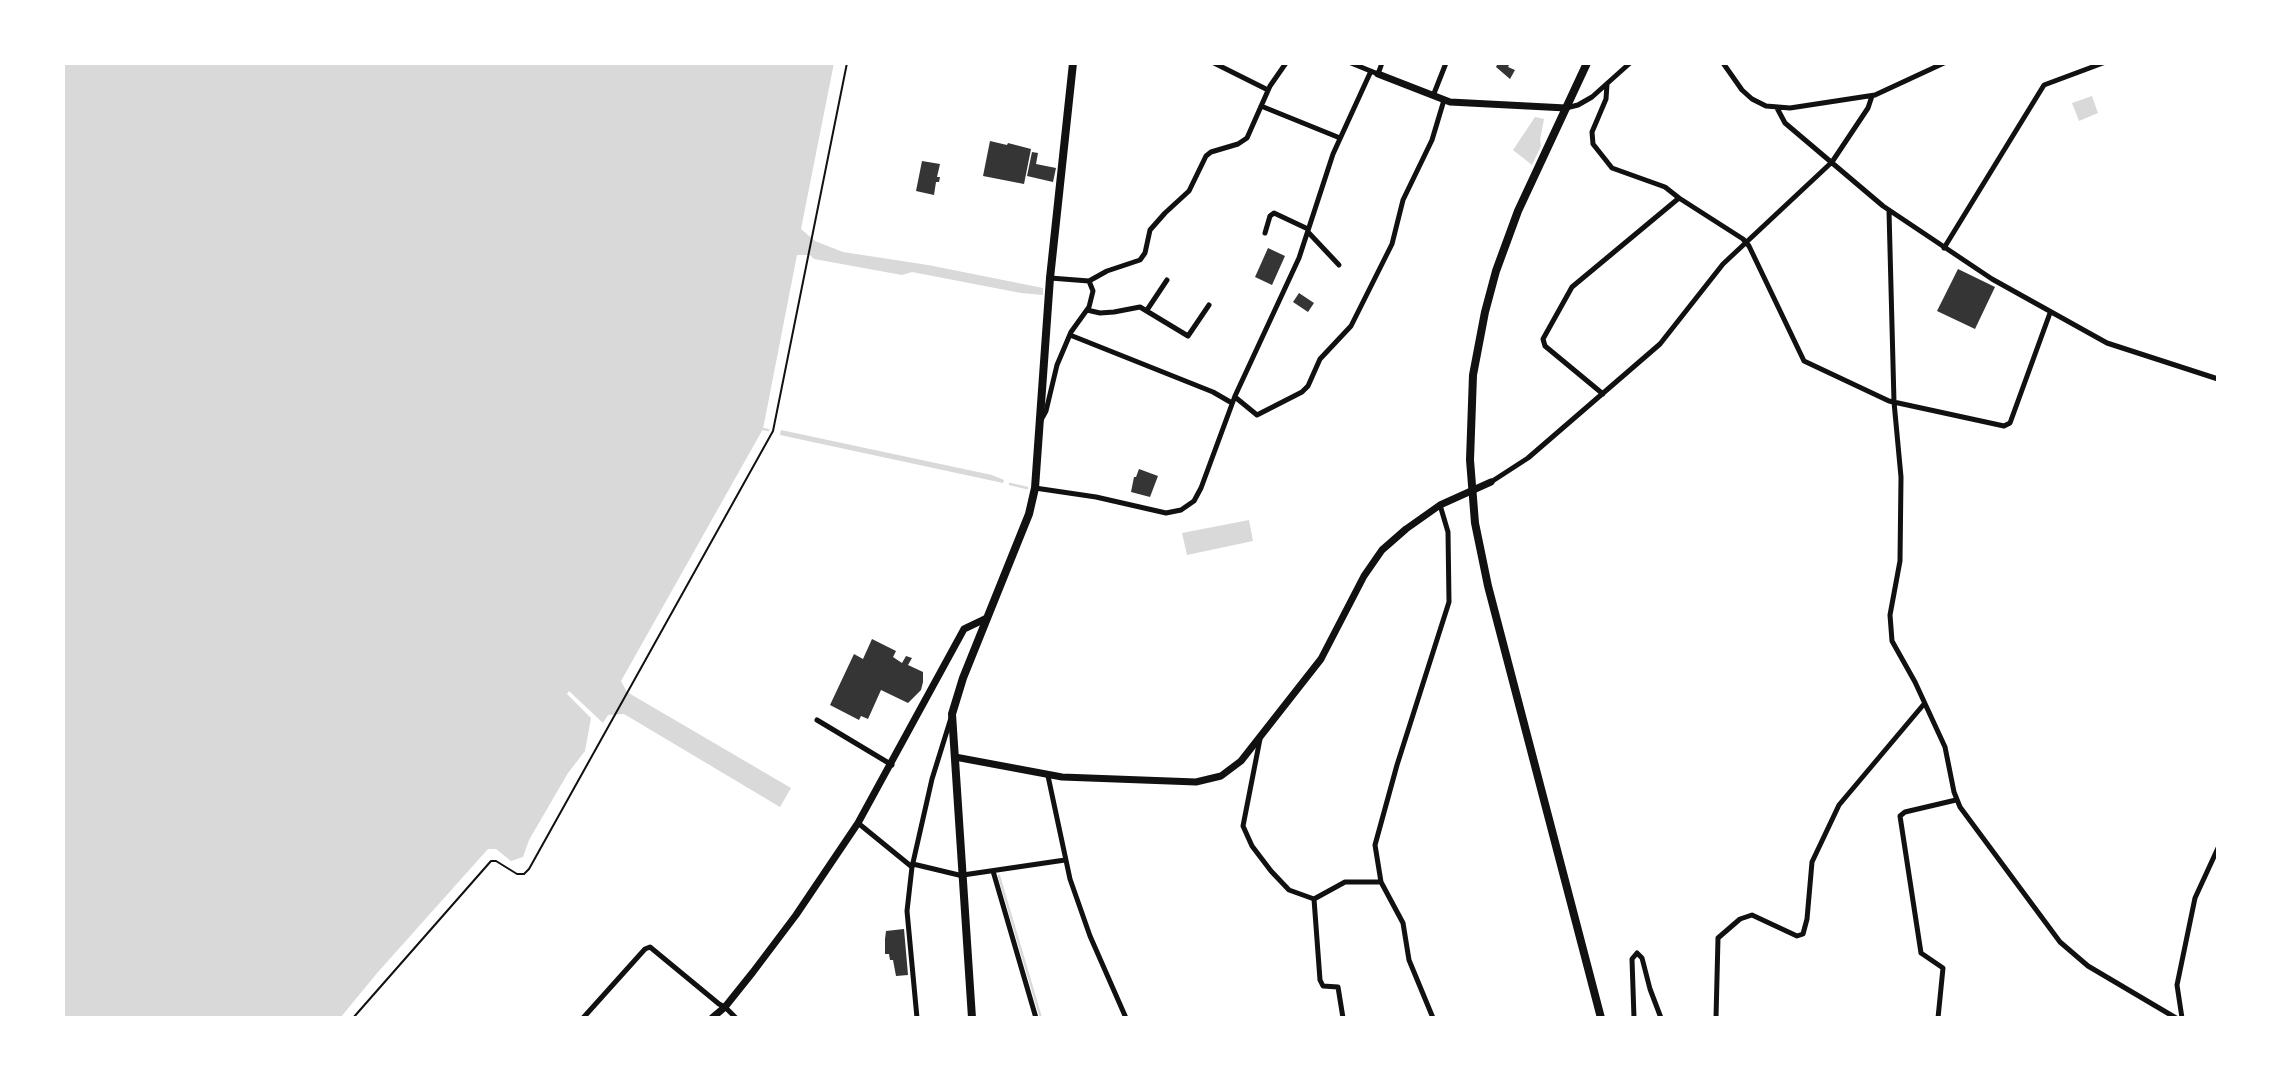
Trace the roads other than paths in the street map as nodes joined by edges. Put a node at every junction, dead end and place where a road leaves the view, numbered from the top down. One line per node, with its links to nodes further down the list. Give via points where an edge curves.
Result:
1 (1073, 63): 32 (main road)
2 (1214, 63): 16 (street)
3 (1286, 63): 16 (street)
4 (1350, 63): 14 (street)
5 (1382, 63): 14 (street)
6 (1446, 63): 17 (street)
7 (1587, 63): 21 (main road)
8 (1630, 63): 15 (street)
9 (1723, 63): 13 (street)
10 (1731, 63): 13 (street)
11 (1944, 63): 18 (street)
12 (2103, 63): 30 (street, via 2044,85)
13 (1728, 70): 22 (street, via 1747,95)
14 (1374, 73): 17 (street); 23 (street)
15 (1607, 84): 21 (street, via 1585,101); 25 (street, via 1606,99 1592,132 1593,144 1612,168 1665,187)
16 (1268, 90): 20 (street)
17 (1433, 96): 19 (street)
18 (1872, 96): 22 (street); 24 (street)
19 (1444, 100): 21 (street); 44 (street, via 1432,140 1403,200 1392,244 1351,326 1320,359 1302,392 1257,415)
20 (1261, 106): 23 (street); 34 (street, via 1247,138 1206,156 1189,191 1150,230 1140,260)
21 (1566, 108): 77 (main road, via 1514,221 1490,291 1474,375 1470,460 1483,565)
22 (1777, 108): 24 (street, via 1785,123)
23 (1339, 138): 27 (street)
24 (1832, 162): 26 (street); 29 (street)
25 (1679, 198): 29 (street); 43 (street, via 1572,287 1543,339 1545,346)
26 (1889, 211): 30 (street); 45 (street)
27 (1308, 231): 28 (street, via 1273,213); 31 (street); 44 (street)
28 (1265, 233)
29 (1746, 242): 43 (street, via 1712,277 1669,335); 45 (street, via 1804,361)
30 (1944, 247): 38 (street)
31 (1339, 265)
32 (1051, 278): 34 (street); 40 (main road)
33 (1167, 280): 37 (street)
34 (1089, 281): 36 (street, via 1093,292)
35 (1209, 305): 37 (street, via 1188,336)
36 (1087, 310): 37 (street); 39 (street)
37 (1147, 310)
38 (2050, 313): 42 (street, via 2107,344); 45 (street, via 2010,423 2004,426)
39 (1070, 335): 41 (street); 44 (street)
40 (1043, 377): 41 (street); 46 (main road)
41 (1054, 378): 46 (street)
42 (2218, 379)
43 (1602, 394): 47 (street, via 1528,458)
44 (1234, 400): 48 (street, via 1198,495 1181,510 1166,513)
45 (1894, 402): 51 (street, via 1901,478 1891,635)
46 (1040, 423): 48 (main road)
47 (1491, 482): 49 (street)
48 (1035, 488): 50 (main road)
49 (1440, 505): 54 (street, via 1394,539 1372,563 1327,650); 65 (street, via 1448,533 1449,602 1378,834)
50 (987, 618): 52 (main road); 56 (street, via 964,629)
51 (1924, 704): 58 (street, via 1945,747); 80 (street, via 1839,805 1812,862 1803,934 1797,936 1752,915 1718,938)
52 (952, 714): 55 (main road); 62 (street)
53 (817, 720): 56 (street)
54 (1260, 738): 57 (street, via 1235,767 1204,781); 66 (street, via 1243,826 1271,871 1290,890)
55 (955, 757): 57 (street); 64 (main road)
56 (892, 765): 59 (street)
57 (1048, 776): 61 (street)
58 (1956, 800): 81 (street, via 1900,816 1921,953 1943,968); 82 (street, via 2068,950)
59 (858, 823): 62 (street); 67 (street, via 796,915)
60 (2218, 848): 83 (street, via 2194,898 2177,985)
61 (1065, 860): 63 (street); 74 (street, via 1090,936)
62 (912, 866): 64 (street); 71 (street, via 907,911)
63 (993, 871): 64 (street); 73 (street)
64 (963, 876): 72 (main road)
65 (1381, 882): 66 (street, via 1345,882); 76 (street, via 1403,923 1409,961)
66 (1314, 899): 75 (street, via 1320,980 1323,986 1338,987)
67 (725, 1007): 68 (street, via 650,947); 69 (street); 70 (street)
68 (583, 1018)
69 (712, 1018)
70 (736, 1018)
71 (916, 1018)
72 (972, 1018)
73 (1036, 1018)
74 (1126, 1018)
75 (1343, 1018)
76 (1433, 1018)
77 (1601, 1018)
78 (1634, 1018): 79 (street, via 1632,959 1637,953)
79 (1661, 1018)
80 (1716, 1018)
81 (1938, 1018)
82 (2176, 1018)
83 (2182, 1018)

